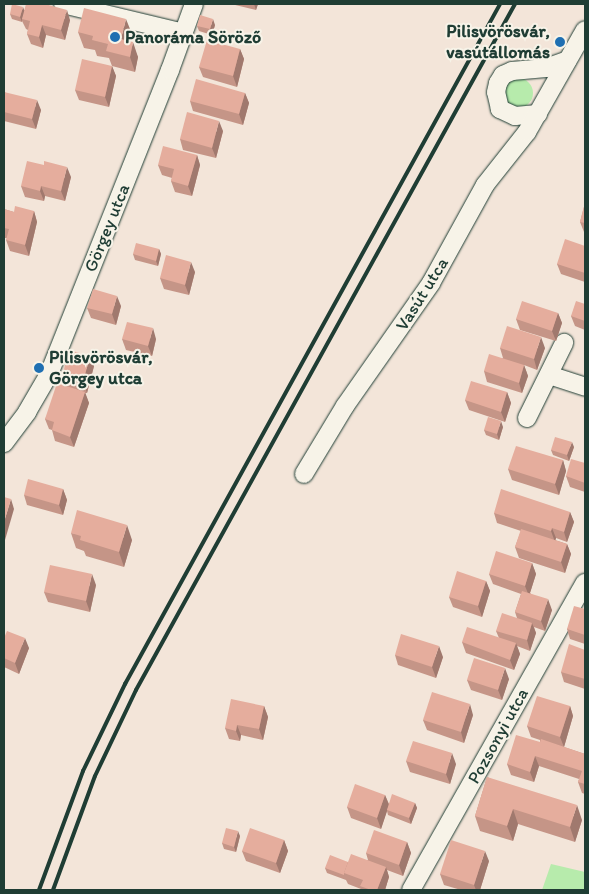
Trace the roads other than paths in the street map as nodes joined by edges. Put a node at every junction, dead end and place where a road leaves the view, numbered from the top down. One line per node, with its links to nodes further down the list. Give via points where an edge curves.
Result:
1 (63, 4): 4 (street)
2 (194, 4): 4 (street, Görgey utca)
3 (585, 30): 5 (street, Vasút utca)
4 (184, 33): 11 (street, Görgey utca, via 48,374 27,412)
5 (568, 60): 6 (street, Vasút utca); 6 (street, via 546,68 512,72 504,75 498,83 496,92 500,109 515,116)
6 (538, 114): 12 (street, Vasút utca, via 522,141 485,185 428,290 345,406)
7 (564, 343): 8 (street)
8 (549, 375): 9 (street); 10 (street)
9 (585, 387)
10 (527, 418)
11 (4, 443)
12 (304, 474)
13 (585, 582): 14 (street, Pozsonyi utca)
14 (411, 890)

